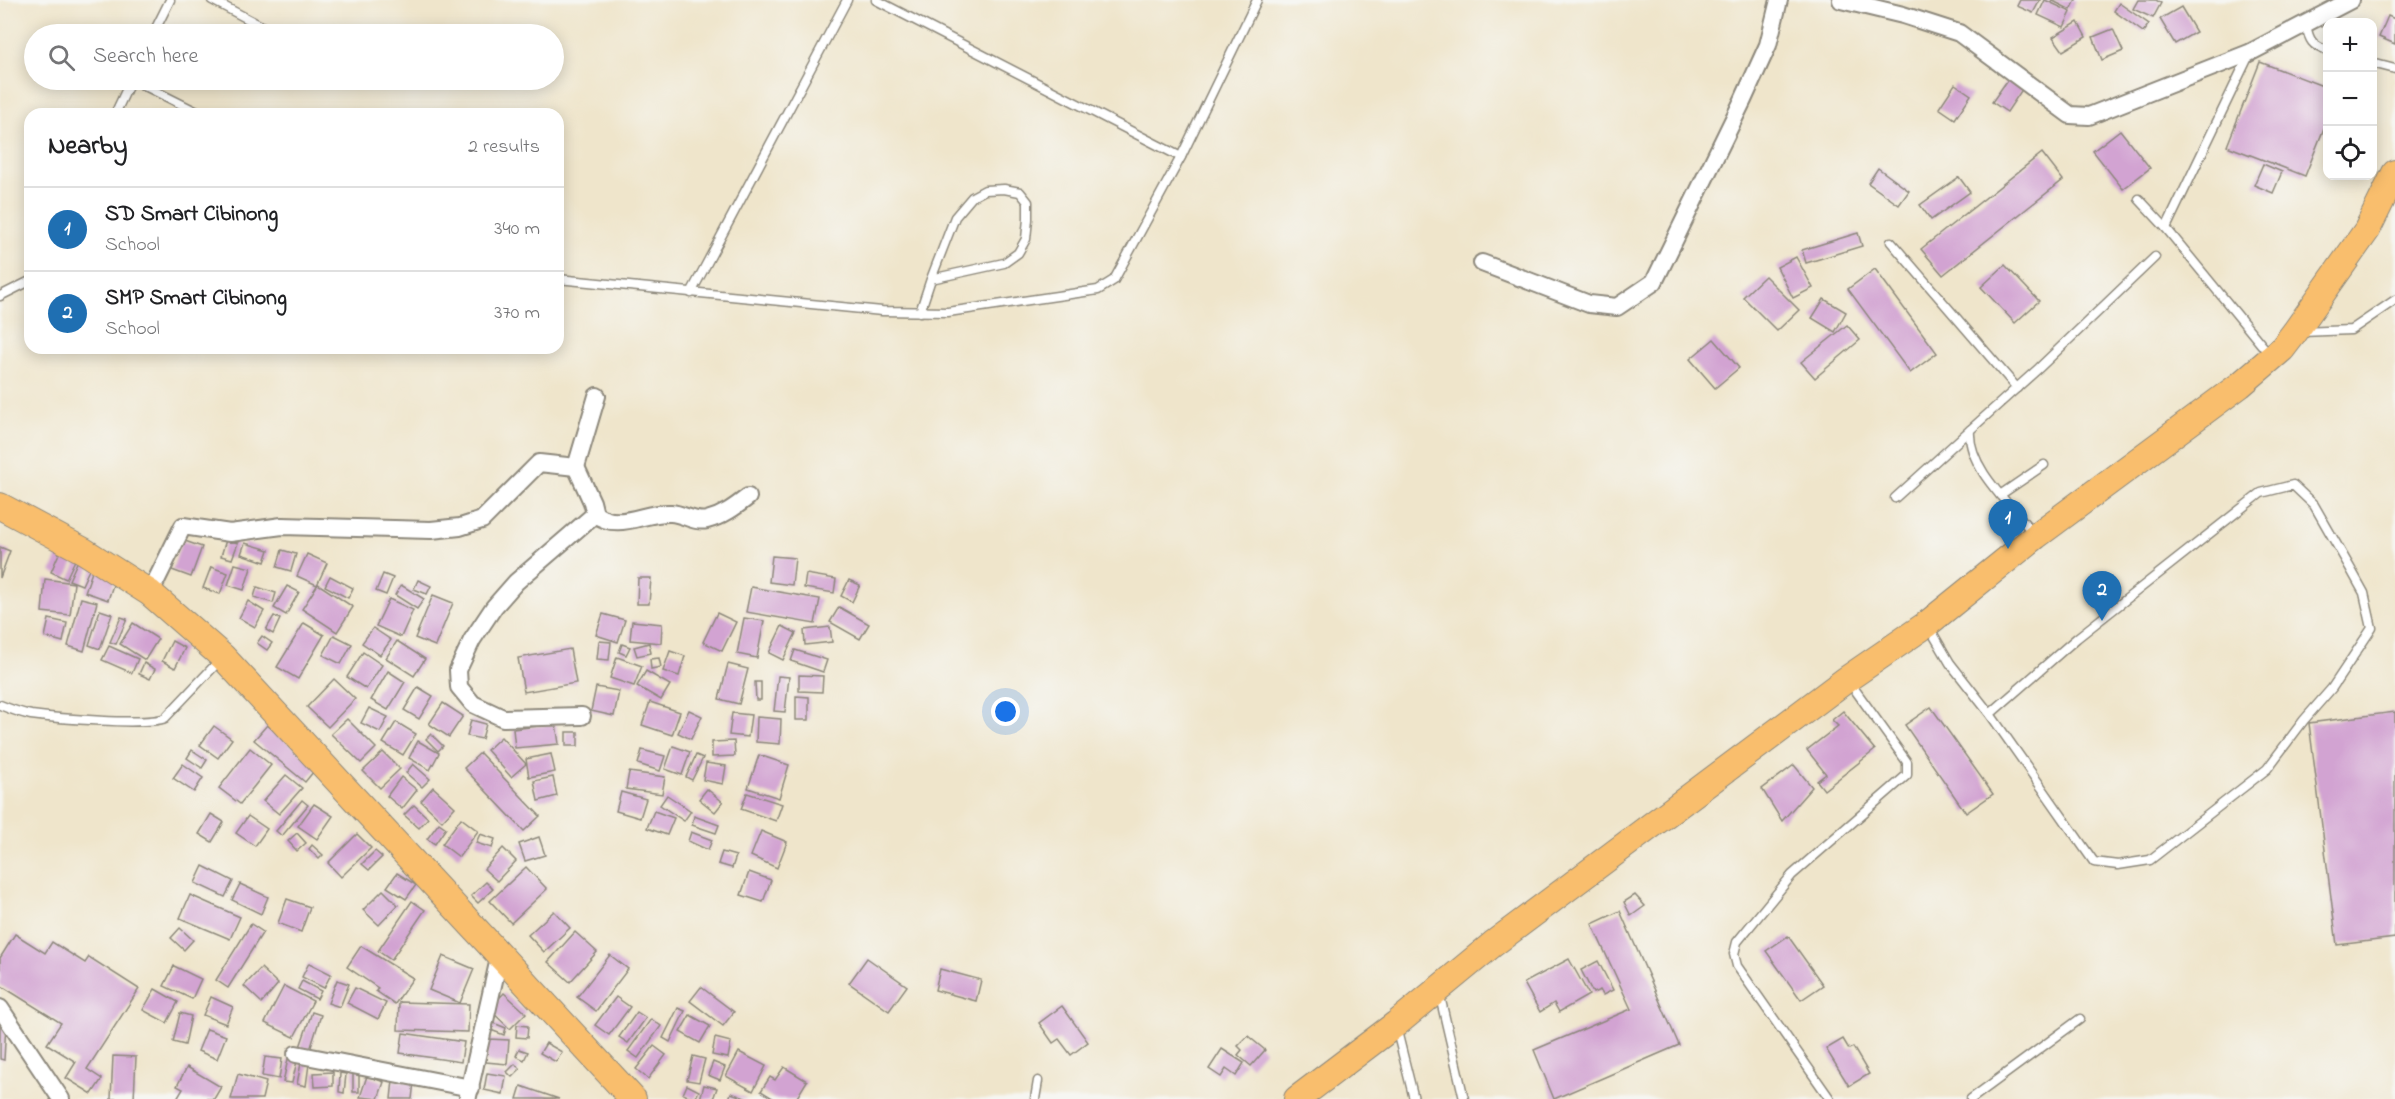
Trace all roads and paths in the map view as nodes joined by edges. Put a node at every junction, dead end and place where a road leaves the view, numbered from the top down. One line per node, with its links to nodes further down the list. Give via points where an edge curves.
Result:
1 (170, 0): 9 (lane)
2 (212, 0): 10 (lane)
3 (847, 0): 30 (lane)
4 (876, 0): 20 (lane)
5 (1257, 0): 20 (lane)
6 (1779, 0): 26 (street, via 1768,45 1654,282 1617,307 1602,307)
7 (1841, 0): 13 (street, via 1959,33 2070,115 2089,116)
8 (2351, 0): 11 (street)
9 (158, 24)
10 (258, 24)
11 (2306, 25): 12 (lane, via 2309,40); 13 (street)
12 (2323, 49)
13 (2249, 53): 23 (lane)
14 (2377, 64): 15 (lane)
15 (2395, 69)
16 (127, 90): 18 (lane)
17 (152, 90): 19 (lane)
18 (118, 108)
19 (189, 108)
20 (1181, 157): 33 (lane, via 1114,280 1098,290 948,312)
21 (2395, 173): 34 (main road, via 2367,230)
22 (2139, 199): 23 (lane)
23 (2166, 228): 35 (lane)
24 (1892, 242): 36 (lane)
25 (2155, 257): 36 (lane)
26 (1482, 263)
27 (931, 279): 27 (lane, via 1004,263 1018,253 1026,239 1028,219 1028,202 1020,192 985,190 972,197 955,217); 33 (lane)
28 (564, 280): 30 (lane)
29 (24, 284): 31 (lane)
30 (691, 293): 33 (lane)
31 (0, 296)
32 (2394, 302): 34 (lane, via 2351,330)
33 (920, 312)
34 (2295, 332): 35 (main road)
35 (2272, 358): 46 (main road)
36 (2017, 388): 38 (lane)
37 (597, 396): 40 (street)
38 (1970, 430): 41 (lane, via 1972,452); 43 (lane)
39 (2044, 465): 41 (lane)
40 (576, 467): 45 (street); 47 (street, via 539,463 482,520 460,527 431,530 282,526 230,533 183,526)
41 (2000, 495): 46 (lane)
42 (748, 497): 45 (street, via 722,515 705,521 669,513 618,523 604,521)
43 (1895, 498)
44 (0, 506): 47 (main road, via 84,551)
45 (595, 514): 53 (street, via 501,599 472,640 458,670 459,687 473,704 503,718)
46 (2036, 536): 48 (main road)
47 (150, 593): 49 (main road)
48 (1927, 624): 50 (main road); 52 (lane, via 1950,663)
49 (223, 657): 51 (lane, via 157,721 30,715); 54 (main road)
50 (1847, 679): 55 (main road); 68 (lane, via 1907,762 1907,775 1792,875 1737,942 1734,954 1737,966)
51 (0, 705)
52 (1990, 714): 52 (lane, via 2094,862 2118,865 2150,860 2267,769 2332,688 2372,628 2364,593 2314,505 2293,485 2261,493 2077,638)
53 (582, 716)
54 (500, 954): 61 (street); 63 (main road)
55 (1438, 989): 58 (main road); 67 (lane)
56 (0, 1008): 62 (street)
57 (2080, 1019): 69 (lane)
58 (1396, 1024): 65 (main road); 66 (lane)
59 (296, 1054): 61 (street)
60 (1038, 1080): 64 (lane)
61 (469, 1093)
62 (61, 1099)
63 (633, 1099)
64 (1035, 1099)
65 (1298, 1099)
66 (1414, 1099)
67 (1464, 1099)
68 (1830, 1099)
69 (1971, 1099)

